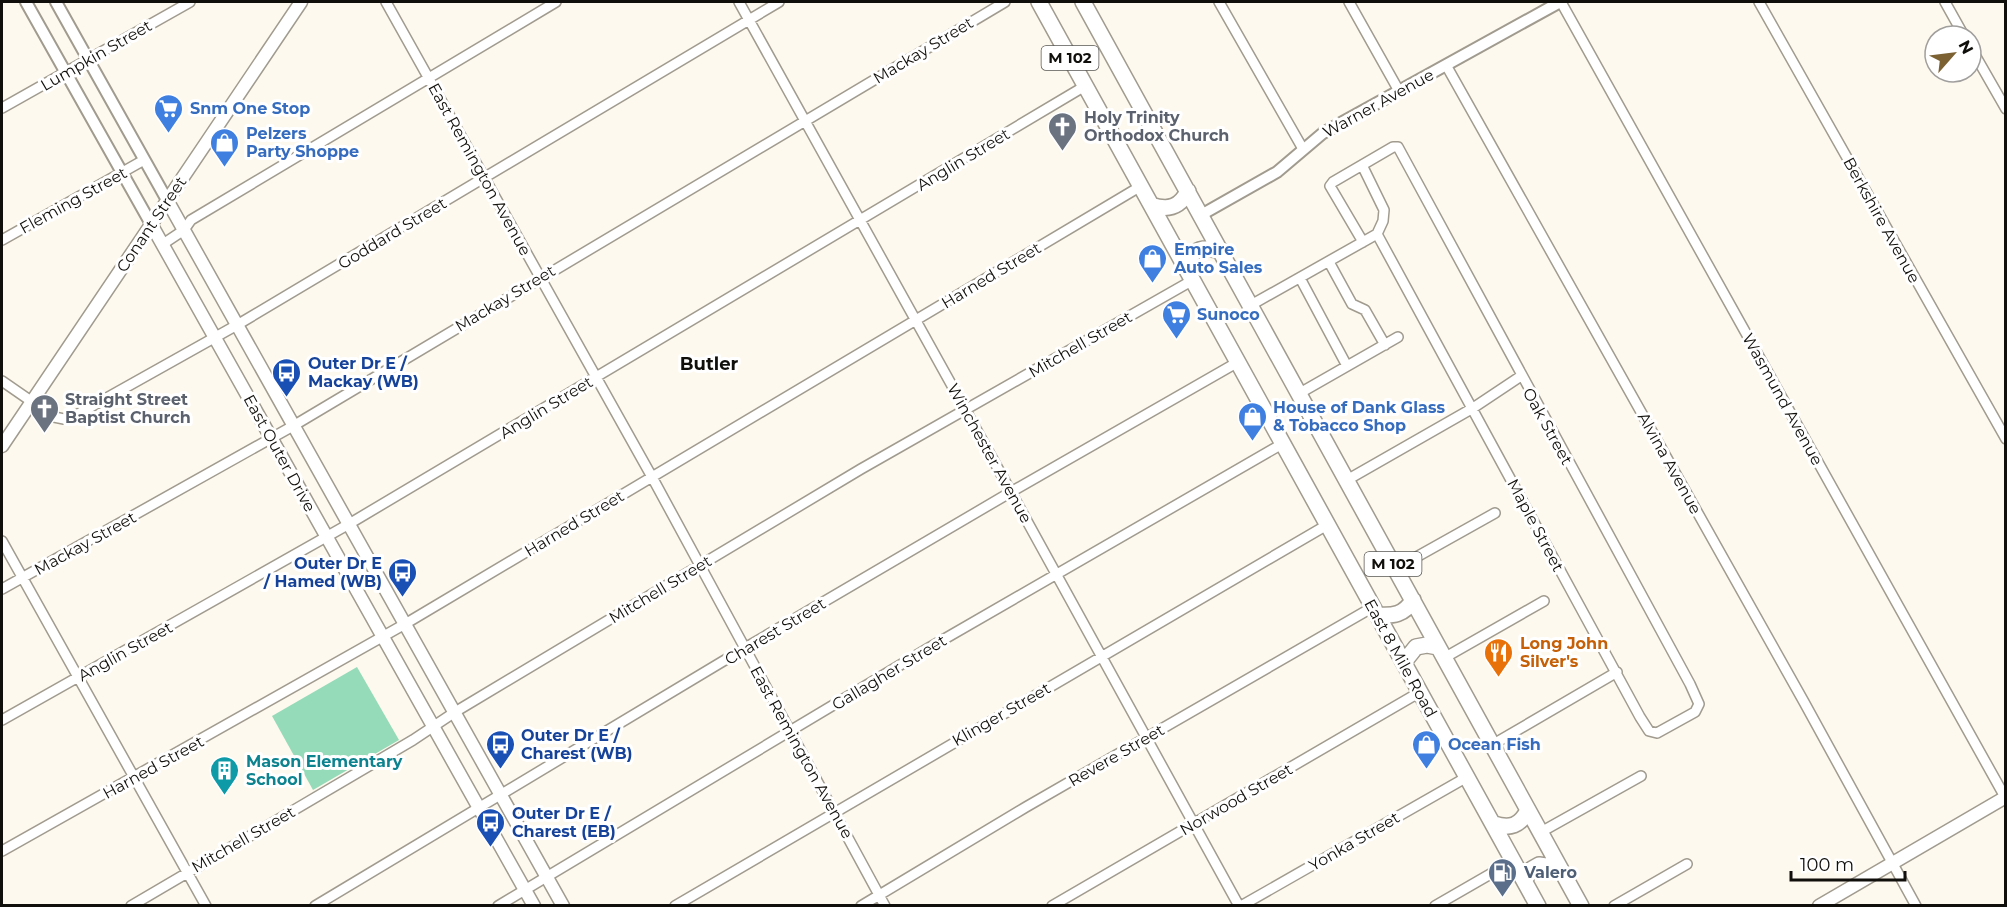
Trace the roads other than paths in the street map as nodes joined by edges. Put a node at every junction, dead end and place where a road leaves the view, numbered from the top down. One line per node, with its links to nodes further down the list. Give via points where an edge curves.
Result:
1 (26, 2): 22 (street, East Outer Drive)
2 (56, 2): 19 (street, East Outer Drive)
3 (190, 2): 19 (street, Lumpkin Street)
4 (301, 2): 36 (main road, Conant Street)
5 (387, 2): 23 (street, East Remington Avenue)
6 (556, 2): 23 (street)
7 (739, 2): 17 (street, Winchester Avenue)
8 (779, 2): 17 (street, Goddard Street)
9 (1005, 2): 28 (street, Mackay Street)
10 (1039, 2): 24 (highway, East 8 Mile Road / M 102)
11 (1083, 2): 35 (highway, M 102)
12 (1219, 2): 29 (street)
13 (1348, 2): 25 (street)
14 (1561, 2): 20 (street, Warner Avenue); 108 (street, Wasmund Avenue)
15 (1760, 2): 69 (street, Berkshire Avenue)
16 (1945, 2): 18 (street)
17 (749, 20): 28 (street, Winchester Avenue); 33 (street, Goddard Street)
18 (1957, 24)
19 (88, 60): 22 (street, Lumpkin Street); 30 (street, East Outer Drive)
20 (1446, 65): 25 (street, Warner Avenue); 117 (street, Alvina Avenue)
21 (1983, 69): 27 (street)
22 (66, 72): 26 (street, Lumpkin Street); 32 (street, East Outer Drive)
23 (429, 78): 33 (street, East Remington Avenue); 41 (street, via 191,220)
24 (1085, 86): 34 (highway, East 8 Mile Road / M 102); 39 (street, Anglin Street)
25 (1399, 91): 29 (street, Warner Avenue, via 1323,133)
26 (2, 108)
27 (2006, 109)
28 (804, 120): 39 (street, Winchester Avenue); 49 (street, Mackay Street)
29 (1303, 149): 38 (street, Warner Avenue, via 1277,172)
30 (144, 160): 32 (street, Fleming Street); 36 (street, East Outer Drive)
31 (1362, 165): 42 (street, via 1384,210); 44 (street, via 1330,186); 60 (street, Oak Street, via 1398,147)
32 (122, 172): 40 (street, East Outer Drive); 43 (street, Fleming Street)
33 (484, 177): 49 (street, East Remington Avenue); 54 (street, Goddard Street)
34 (1141, 186): 37 (highway, East 8 Mile Road / M 102); 53 (street, Harned Street)
35 (1188, 191): 37 (highway, via 1172,208); 38 (highway, M 102)
36 (167, 200): 40 (main road, Conant Street); 41 (main road, East Outer Drive)
37 (1151, 205): 48 (highway, East 8 Mile Road / M 102)
38 (1202, 215): 46 (highway, M 102)
39 (860, 220): 53 (street, Winchester Avenue); 61 (street, Anglin Street)
40 (151, 224): 45 (main road, East Outer Drive); 64 (main road, Conant Street)
41 (184, 230): 45 (street); 54 (main road, East Outer Drive)
42 (1377, 234): 44 (street); 65 (street, Maple Street)
43 (2, 240)
44 (1363, 242): 47 (street)
45 (163, 244): 56 (main road, East Outer Drive)
46 (1222, 251): 48 (highway, via 1200,248); 52 (highway, M 102)
47 (1329, 262): 50 (street); 57 (street, via 1352,304 1365,310)
48 (1184, 265): 51 (highway, East 8 Mile Road / M 102)
49 (540, 277): 61 (street, East Remington Avenue); 67 (street, Mackay Street)
50 (1300, 278): 52 (street); 59 (street)
51 (1193, 280): 58 (highway, East 8 Mile Road / M 102); 66 (street, Mitchell Street)
52 (1251, 305): 63 (highway, M 102)
53 (916, 320): 66 (street, Winchester Avenue); 72 (street, Harned Street)
54 (237, 325): 56 (street, Goddard Street); 67 (main road, East Outer Drive)
55 (1398, 337): 57 (street)
56 (215, 338): 64 (street, Goddard Street, via 67,419 54,417); 68 (main road, East Outer Drive)
57 (1385, 345): 59 (street)
58 (1238, 362): 70 (highway, East 8 Mile Road / M 102); 74 (street, Charest Street)
59 (1347, 366): 63 (street)
60 (1521, 376): 65 (street); 97 (street, Oak Street)
61 (596, 377): 72 (street, East Remington Avenue); 76 (street, Anglin Street)
62 (2, 381): 64 (street, Goddard Street)
63 (1300, 393): 73 (highway, M 102)
64 (32, 401): 71 (main road, Conant Street)
65 (1473, 408): 73 (street); 94 (street, Maple Street)
66 (966, 409): 74 (street, Winchester Avenue); 80 (street, Mitchell Street)
67 (293, 426): 68 (street, Mackay Street); 76 (main road, East Outer Drive)
68 (272, 438): 78 (main road, East Outer Drive); 83 (street, Mackay Street)
69 (2006, 439)
70 (1282, 444): 77 (highway, East 8 Mile Road / M 102); 82 (street, Gallagher Street)
71 (2, 446)
72 (652, 477): 80 (street, East Remington Avenue); 88 (street, Harned Street)
73 (1347, 480): 81 (highway, M 102)
74 (1011, 492): 82 (street, Winchester Avenue); 90 (street, Charest Street)
75 (1495, 513): 81 (street)
76 (349, 524): 78 (street, Anglin Street); 88 (main road, East Outer Drive)
77 (1327, 525): 87 (highway, East 8 Mile Road / M 102); 92 (street, Klinger Street)
78 (327, 537): 89 (main road, East Outer Drive); 95 (street, Anglin Street)
79 (2, 541): 83 (street)
80 (700, 565): 90 (street, East Remington Avenue); 98 (street, Mitchell Street)
81 (1395, 569): 85 (highway, M 102)
82 (1056, 574): 92 (street, Winchester Avenue); 101 (street, Gallagher Street)
83 (22, 578): 84 (street, Mackay Street); 95 (street)
84 (2, 589)
85 (1413, 600): 87 (highway, via 1401,613 1390,616); 91 (highway, M 102)
86 (1544, 601): 91 (street)
87 (1376, 611): 93 (highway, East 8 Mile Road / M 102); 102 (street, Revere Street)
88 (405, 624): 89 (street, Harned Street); 98 (main road, East Outer Drive)
89 (383, 637): 100 (main road, East Outer Drive); 105 (street, Harned Street)
90 (745, 648): 101 (street, East Remington Avenue); 107 (street, Charest Street)
91 (1441, 653): 93 (highway, via 1427,645 1416,647); 103 (highway, M 102)
92 (1101, 656): 102 (street, Winchester Avenue); 111 (street, Klinger Street)
93 (1404, 662): 96 (highway, East 8 Mile Road / M 102)
94 (1617, 672): 97 (street, Maple Street, via 1649,731 1657,733 1695,712); 103 (street)
95 (78, 677): 99 (street, Anglin Street); 105 (street)
96 (1420, 692): 106 (highway, East 8 Mile Road / M 102); 112 (street, Norwood Street)
97 (1699, 704)
98 (455, 712): 100 (street, Mitchell Street); 107 (main road, East Outer Drive)
99 (2, 720)
100 (434, 727): 109 (main road, East Outer Drive); 120 (street, Mitchell Street)
101 (789, 731): 111 (street, East Remington Avenue); 121 (street, Gallagher Street)
102 (1147, 737): 112 (street, Winchester Avenue); 124 (street, Revere Street)
103 (1492, 745): 110 (highway, M 102)
104 (1641, 776): 114 (street)
105 (134, 777): 115 (street, Harned Street); 120 (street)
106 (1467, 777): 113 (highway, East 8 Mile Road / M 102); 135 (street, Yonka Street)
107 (501, 794): 109 (street, Charest Street); 121 (main road, East Outer Drive)
108 (2005, 797): 117 (main road)
109 (479, 808): 123 (main road, East Outer Drive); 127 (street, Charest Street)
110 (1528, 810): 113 (highway, via 1513,826); 114 (highway, M 102)
111 (834, 813): 124 (street, East Remington Avenue); 131 (street, Klinger Street)
112 (1193, 824): 134 (street, Norwood Street); 135 (street, Winchester Avenue)
113 (1494, 824): 116 (highway, East 8 Mile Road / M 102)
114 (1540, 832): 119 (highway, M 102)
115 (2, 851)
116 (1514, 861): 122 (highway, East 8 Mile Road / M 102); 136 (street)
117 (1893, 862): 140 (main road); 141 (street, Alvina Avenue)
118 (1688, 864): 139 (street)
119 (1560, 868): 122 (highway, via 1539,865); 138 (highway, M 102)
120 (188, 872): 125 (street, Mitchell Street); 126 (street)
121 (546, 876): 123 (street, Gallagher Street); 130 (main road, East Outer Drive)
122 (1524, 880): 137 (highway, East 8 Mile Road / M 102)
123 (525, 890): 128 (street, Gallagher Street); 129 (main road, East Outer Drive)
124 (879, 894): 132 (street, Revere Street); 133 (street, East Remington Avenue)
125 (131, 906)
126 (206, 906)
127 (315, 906)
128 (498, 906)
129 (534, 906)
130 (563, 906)
131 (675, 906)
132 (861, 906)
133 (885, 906)
134 (1052, 906)
135 (1240, 906)
136 (1435, 906)
137 (1538, 906)
138 (1581, 906)
139 (1614, 906)
140 (1819, 906)
141 (1916, 906)

